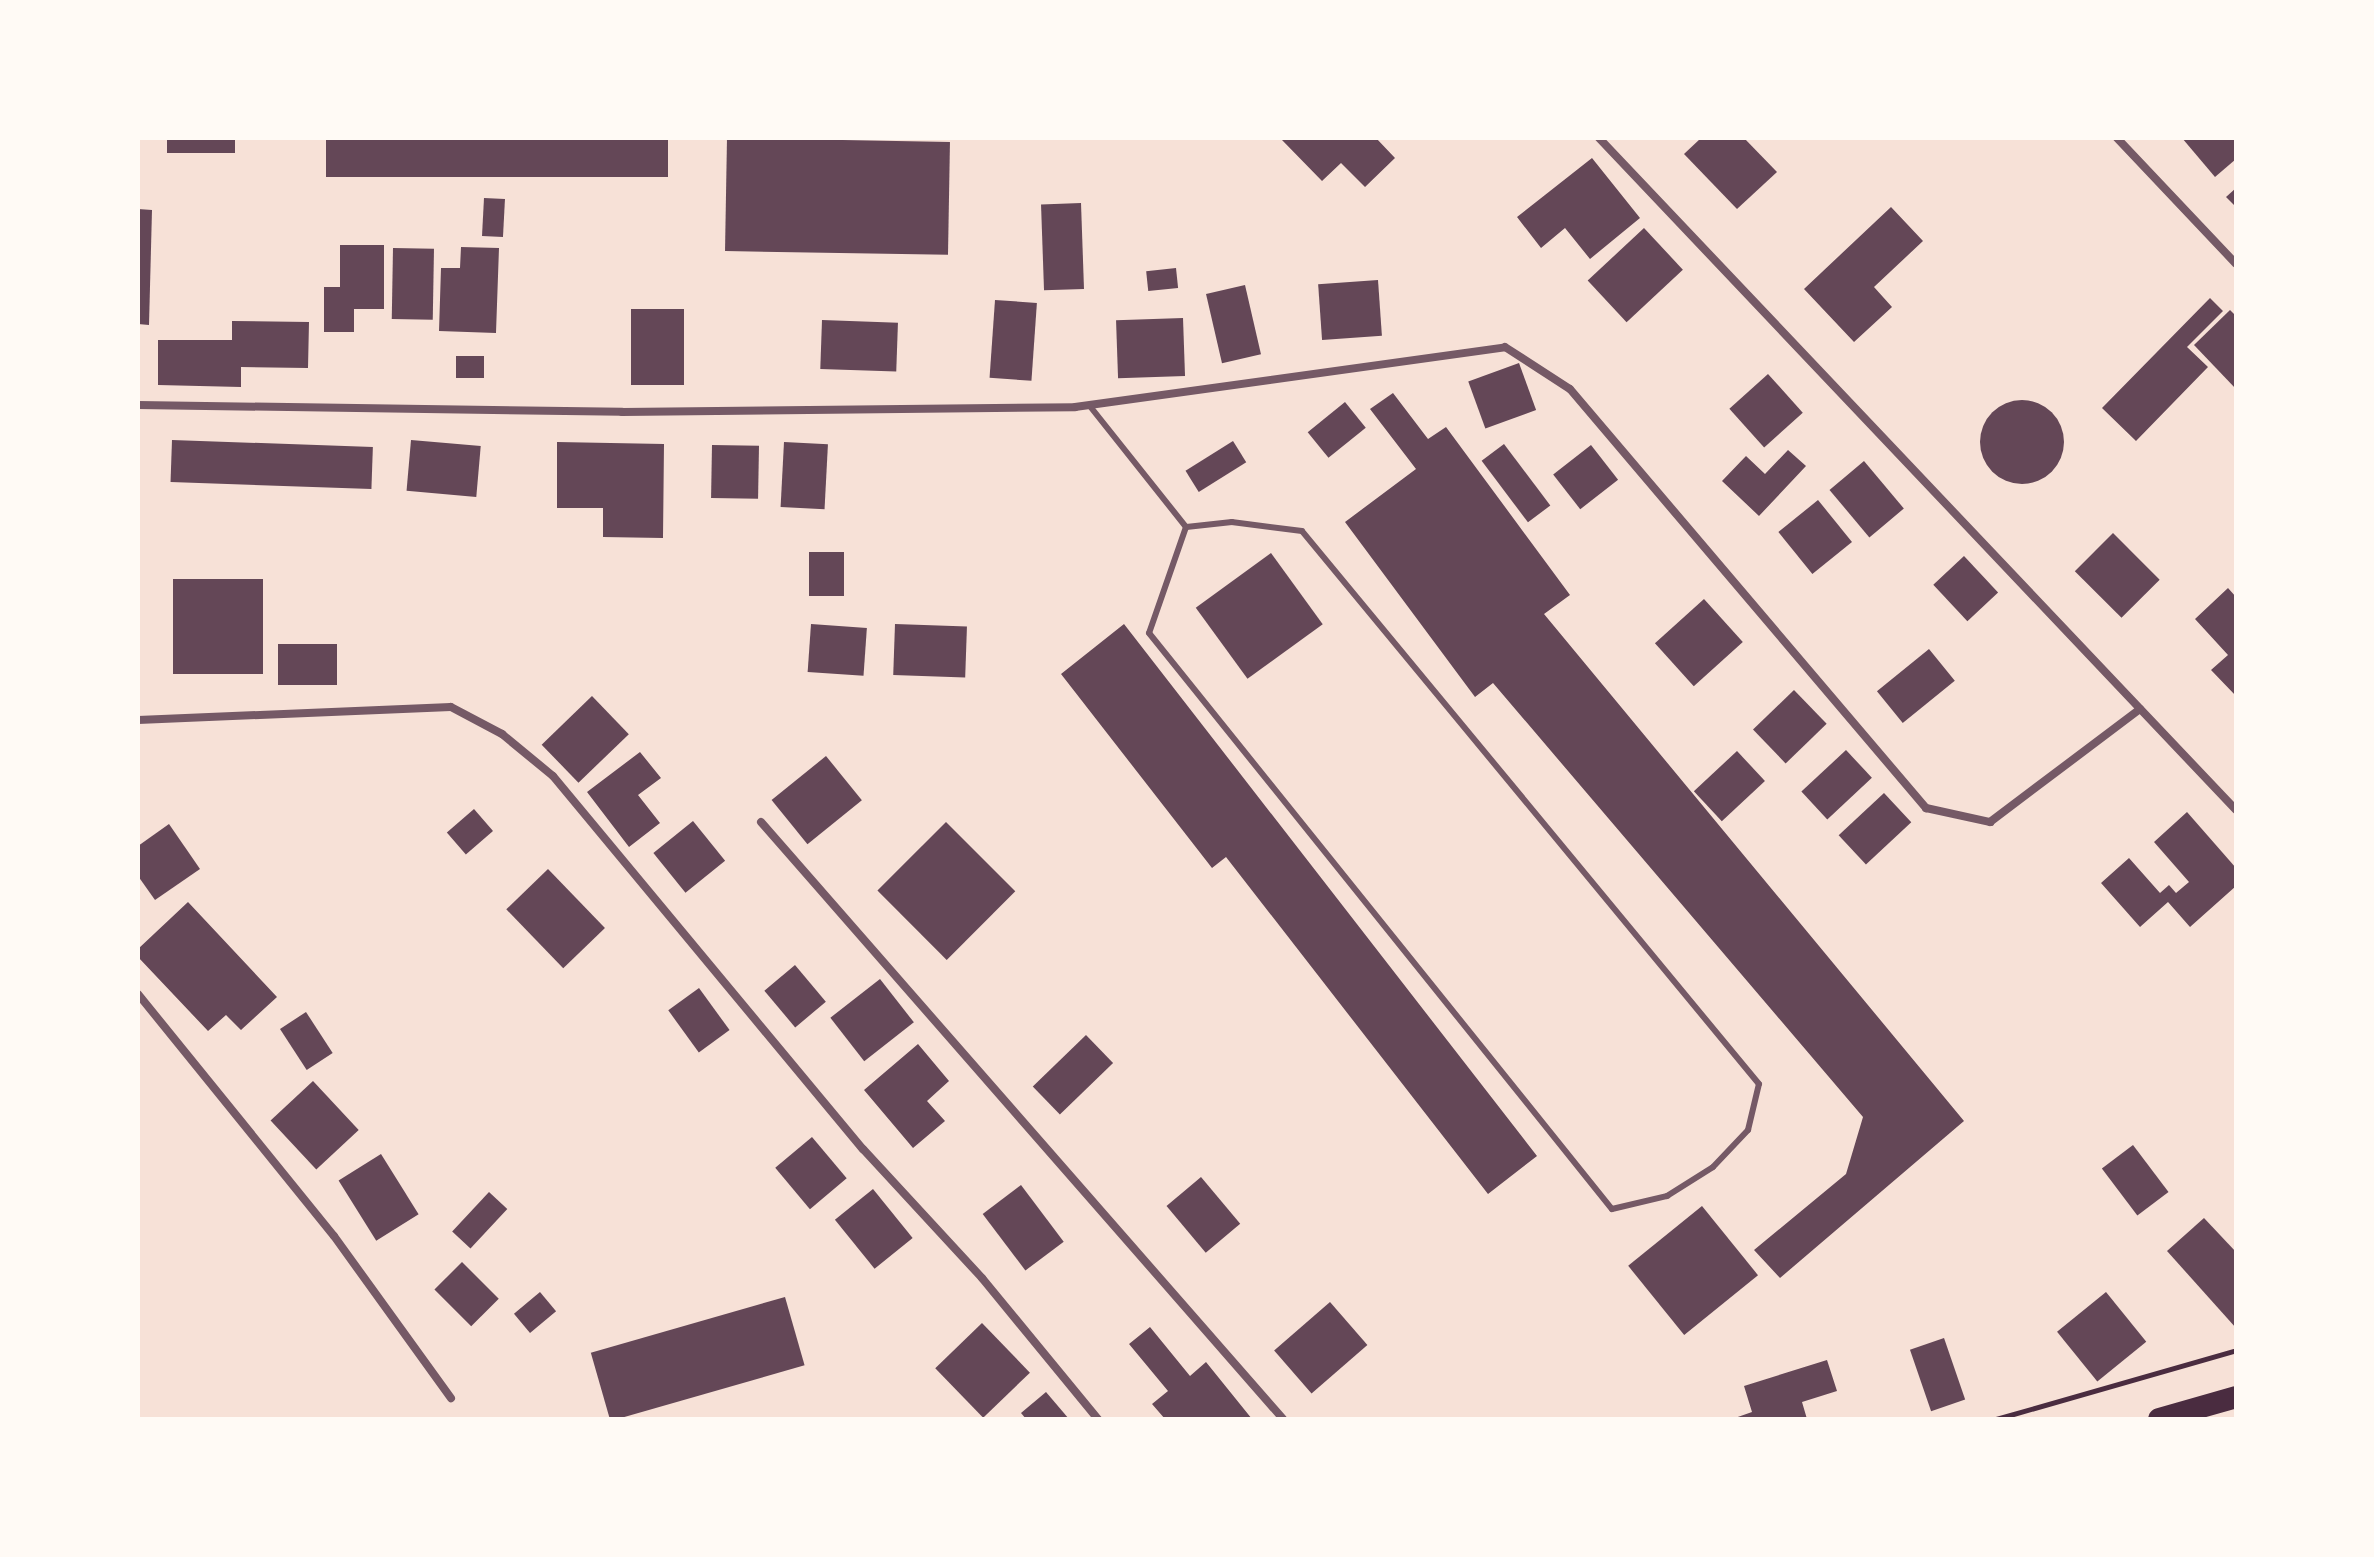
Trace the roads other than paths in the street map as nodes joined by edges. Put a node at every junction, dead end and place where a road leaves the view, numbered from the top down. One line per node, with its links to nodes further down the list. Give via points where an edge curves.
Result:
1 (1599, 138): 7 (street)
2 (2117, 138): 3 (street)
3 (2236, 264)
4 (138, 405): 5 (street, via 923,412)
5 (1089, 405): 6 (lane); 7 (street, via 1505,347 1570,389 1926,808 1990,822)
6 (1186, 527): 6 (lane, via 1149,633 1612,1209 1667,1196 1713,1167 1748,1130 1759,1084 1302,531 1232,522)
7 (2140, 709): 9 (street)
8 (138, 720): 14 (street, via 451,707 502,734 553,776 863,1149 982,1278)
9 (2236, 810)
10 (761, 822): 15 (street)
11 (138, 994): 13 (street, via 334,1236)
12 (2236, 1397): 16 (highway)
13 (451, 1398)
14 (1098, 1419)
15 (1283, 1419)
16 (2159, 1419)

